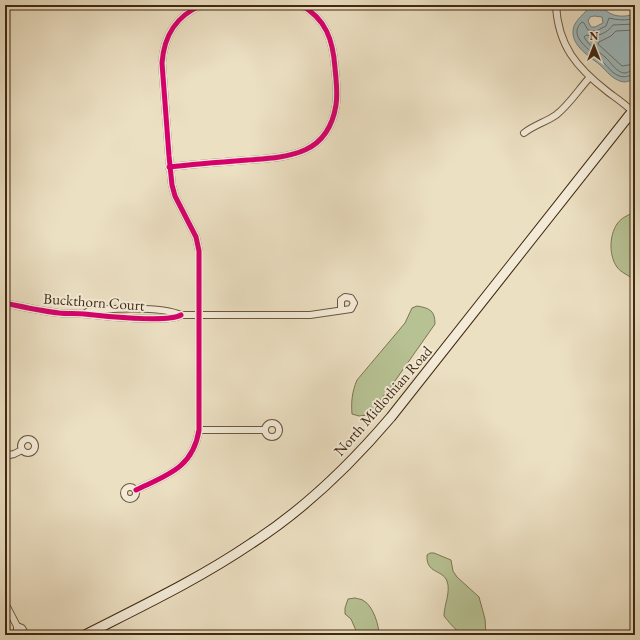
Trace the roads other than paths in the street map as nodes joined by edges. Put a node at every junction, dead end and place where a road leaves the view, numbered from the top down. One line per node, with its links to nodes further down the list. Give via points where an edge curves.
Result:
1 (202, 5): 7 (street, via 176,23 163,51)
2 (301, 5): 7 (street, via 323,24 331,39 336,104 326,132 304,151 285,156)
3 (556, 5): 4 (street, via 559,30 566,48 577,65)
4 (590, 77): 5 (street); 6 (street, via 558,114)
5 (634, 110): 20 (main road, North Midlothian Road, via 415,388 373,438 334,477 295,512 253,543 179,587)
6 (524, 133)
7 (169, 167): 10 (street, via 175,196 198,244)
8 (5, 303): 10 (street, Buckthorn Court, via 62,314 84,314 105,309)
9 (341, 310): 10 (street, Buckthorn Court, via 310,315)
10 (199, 315): 11 (street)
11 (199, 430): 12 (street); 15 (street, via 195,447 186,462)
12 (265, 430)
13 (22, 450): 14 (street)
14 (5, 456)
15 (136, 490)
16 (5, 603): 17 (street)
17 (17, 626): 18 (street); 19 (street, via 22,628)
18 (18, 635)
19 (26, 635)
20 (85, 635)

